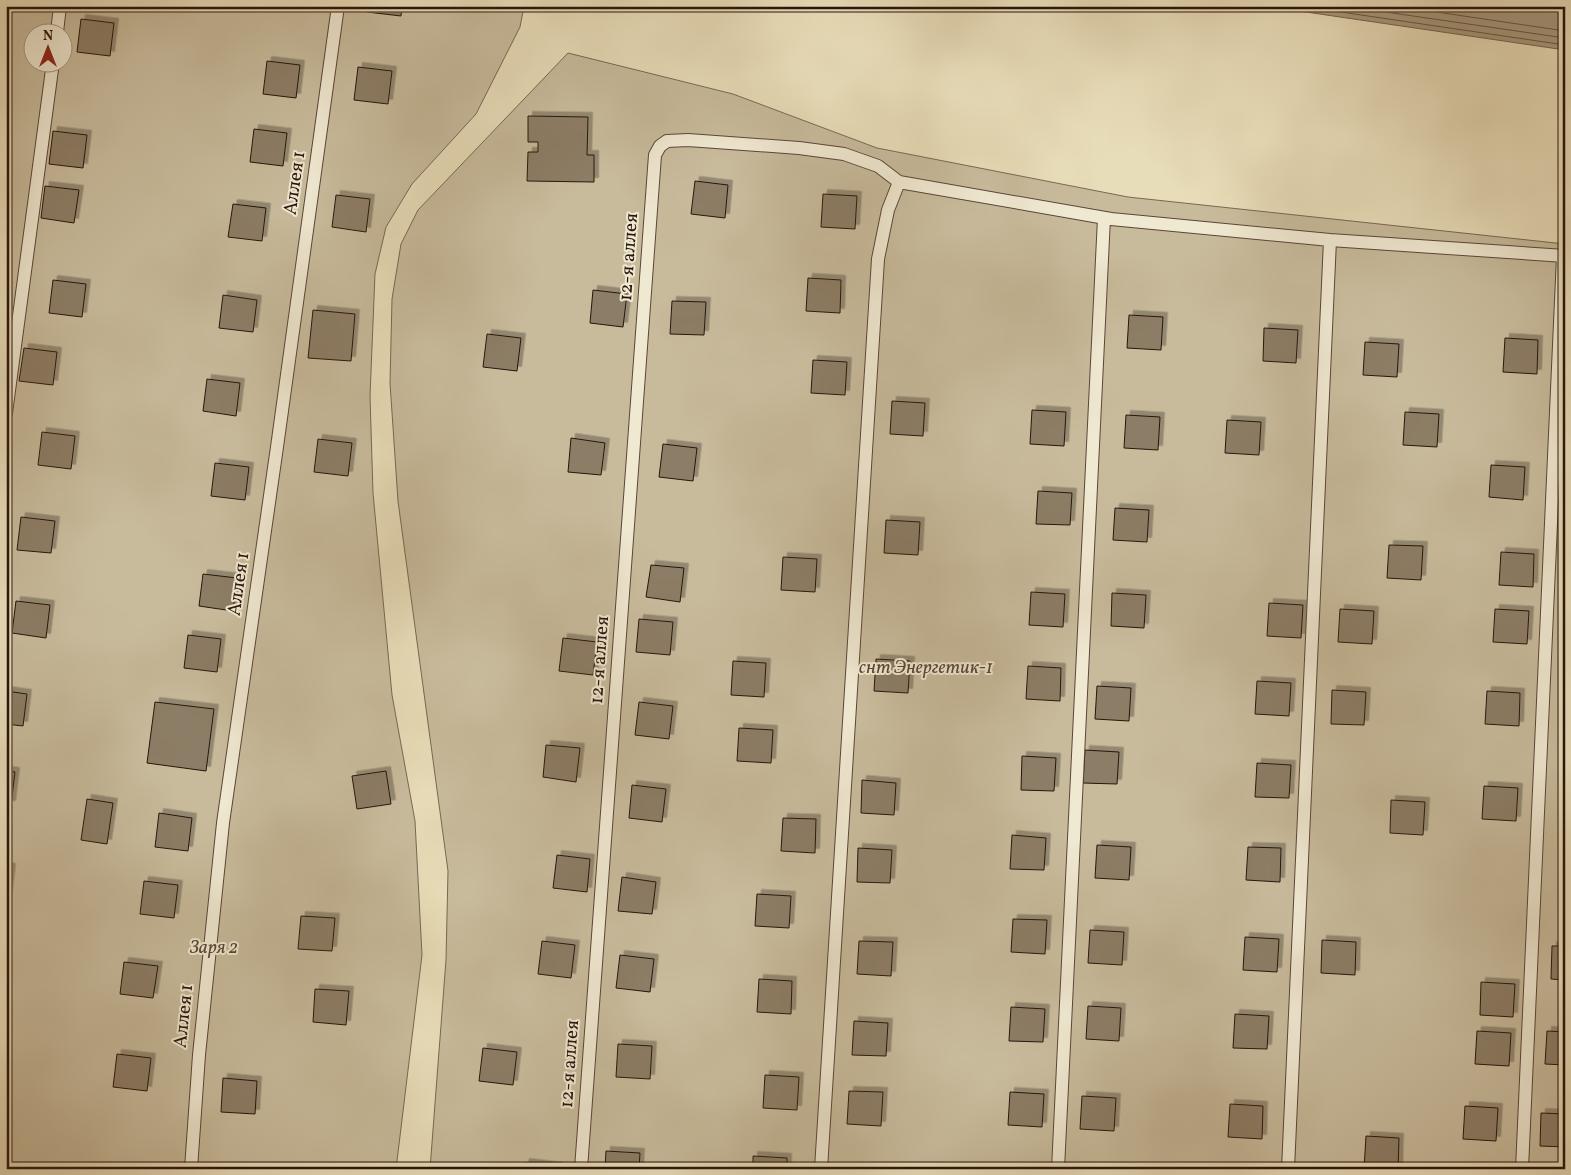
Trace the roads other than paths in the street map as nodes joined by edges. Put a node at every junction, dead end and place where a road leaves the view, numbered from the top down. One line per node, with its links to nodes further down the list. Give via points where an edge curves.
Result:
1 (60, 6): 3 (lane)
2 (338, 6): 10 (lane, Аллея 1, via 223,823 199,1054)
3 (58, 22)
4 (52, 72): 9 (lane)
5 (899, 182): 6 (lane); 11 (lane, 12-я аллея, via 878,166 844,154 799,148 688,140 668,141 655,155); 12 (lane, via 888,210 878,259)
6 (1104, 218): 7 (lane); 13 (lane)
7 (1330, 240): 8 (lane); 14 (lane)
8 (1564, 256): 15 (lane)
9 (6, 413)
10 (192, 1169)
11 (581, 1169)
12 (821, 1169)
13 (1058, 1169)
14 (1288, 1169)
15 (1522, 1169)

